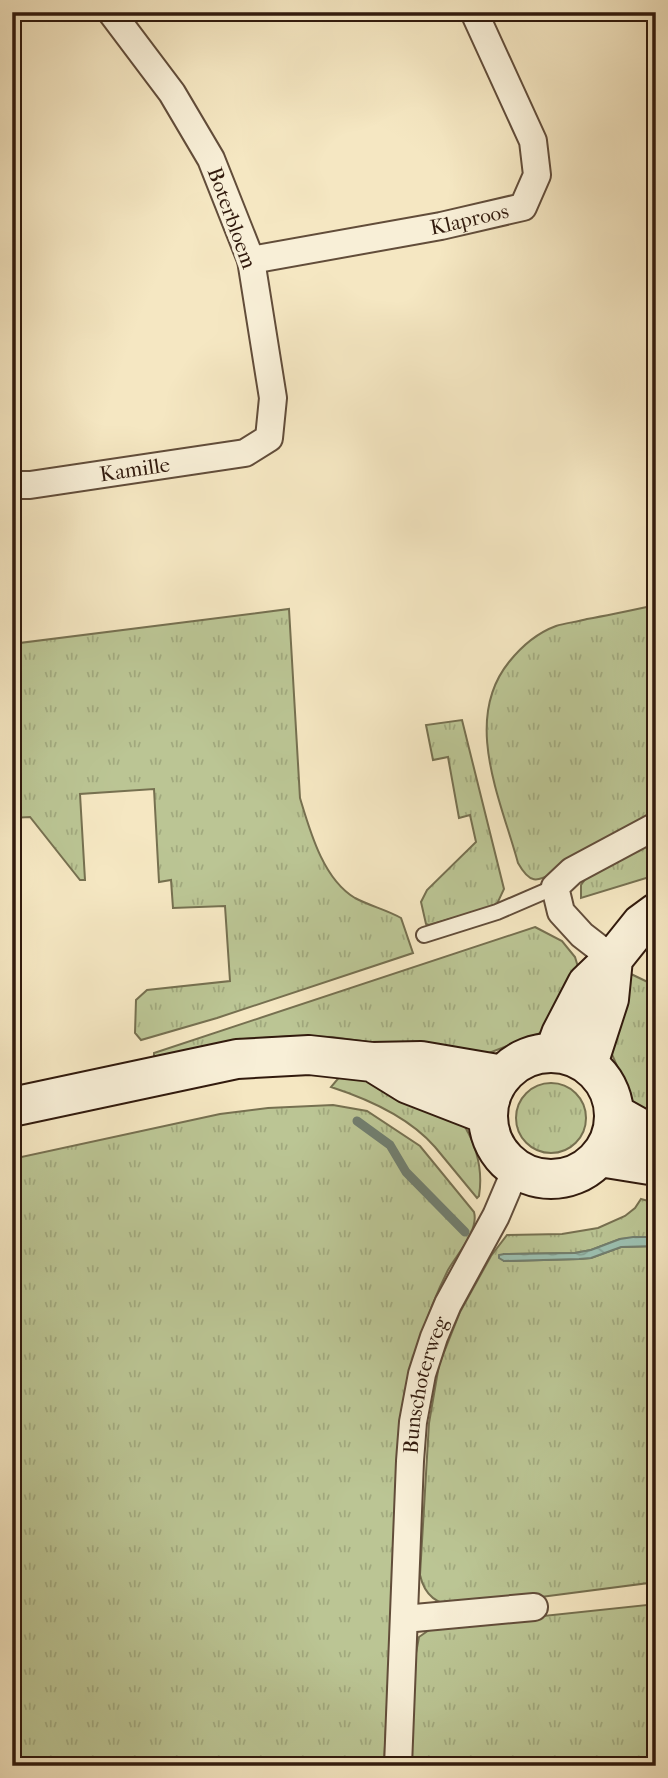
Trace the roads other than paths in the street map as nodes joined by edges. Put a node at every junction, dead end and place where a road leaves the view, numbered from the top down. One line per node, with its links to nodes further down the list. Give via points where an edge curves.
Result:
1 (111, 12): 3 (street, Boterbloem, via 172,93 211,159)
2 (474, 12): 3 (street, Klaproos, via 533,141 537,175 523,207)
3 (251, 260): 4 (street, Boterbloem, via 273,398 269,438)
4 (258, 447): 5 (street, Kamille, via 245,453)
5 (12, 485)
6 (656, 826): 7 (street, via 572,871)
7 (555, 887): 9 (lane, via 497,912); 10 (street, via 561,912)
8 (656, 913): 10 (main road)
9 (424, 935)
10 (613, 959): 11 (main road, via 587,984 561,1034)
11 (571, 1059): 13 (main road, via 535,1055); 15 (main road, via 602,1078)
12 (372, 1062): 13 (main road, via 421,1061); 14 (main road, via 309,1055 237,1059); 16 (main road, via 408,1084)
13 (503, 1075): 16 (main road)
14 (12, 1107)
15 (615, 1114): 17 (main road); 18 (main road, via 611,1137)
16 (488, 1115): 20 (main road, via 491,1136 501,1155)
17 (656, 1138)
18 (600, 1157): 19 (main road); 20 (main road, via 586,1169 560,1178 533,1177)
19 (656, 1166)
20 (516, 1169): 22 (street, Bunschoterweg, via 496,1216 447,1304 422,1374 410,1461)
21 (534, 1607): 22 (street)
22 (404, 1619): 23 (street, Bunschoterweg)
23 (398, 1766)

